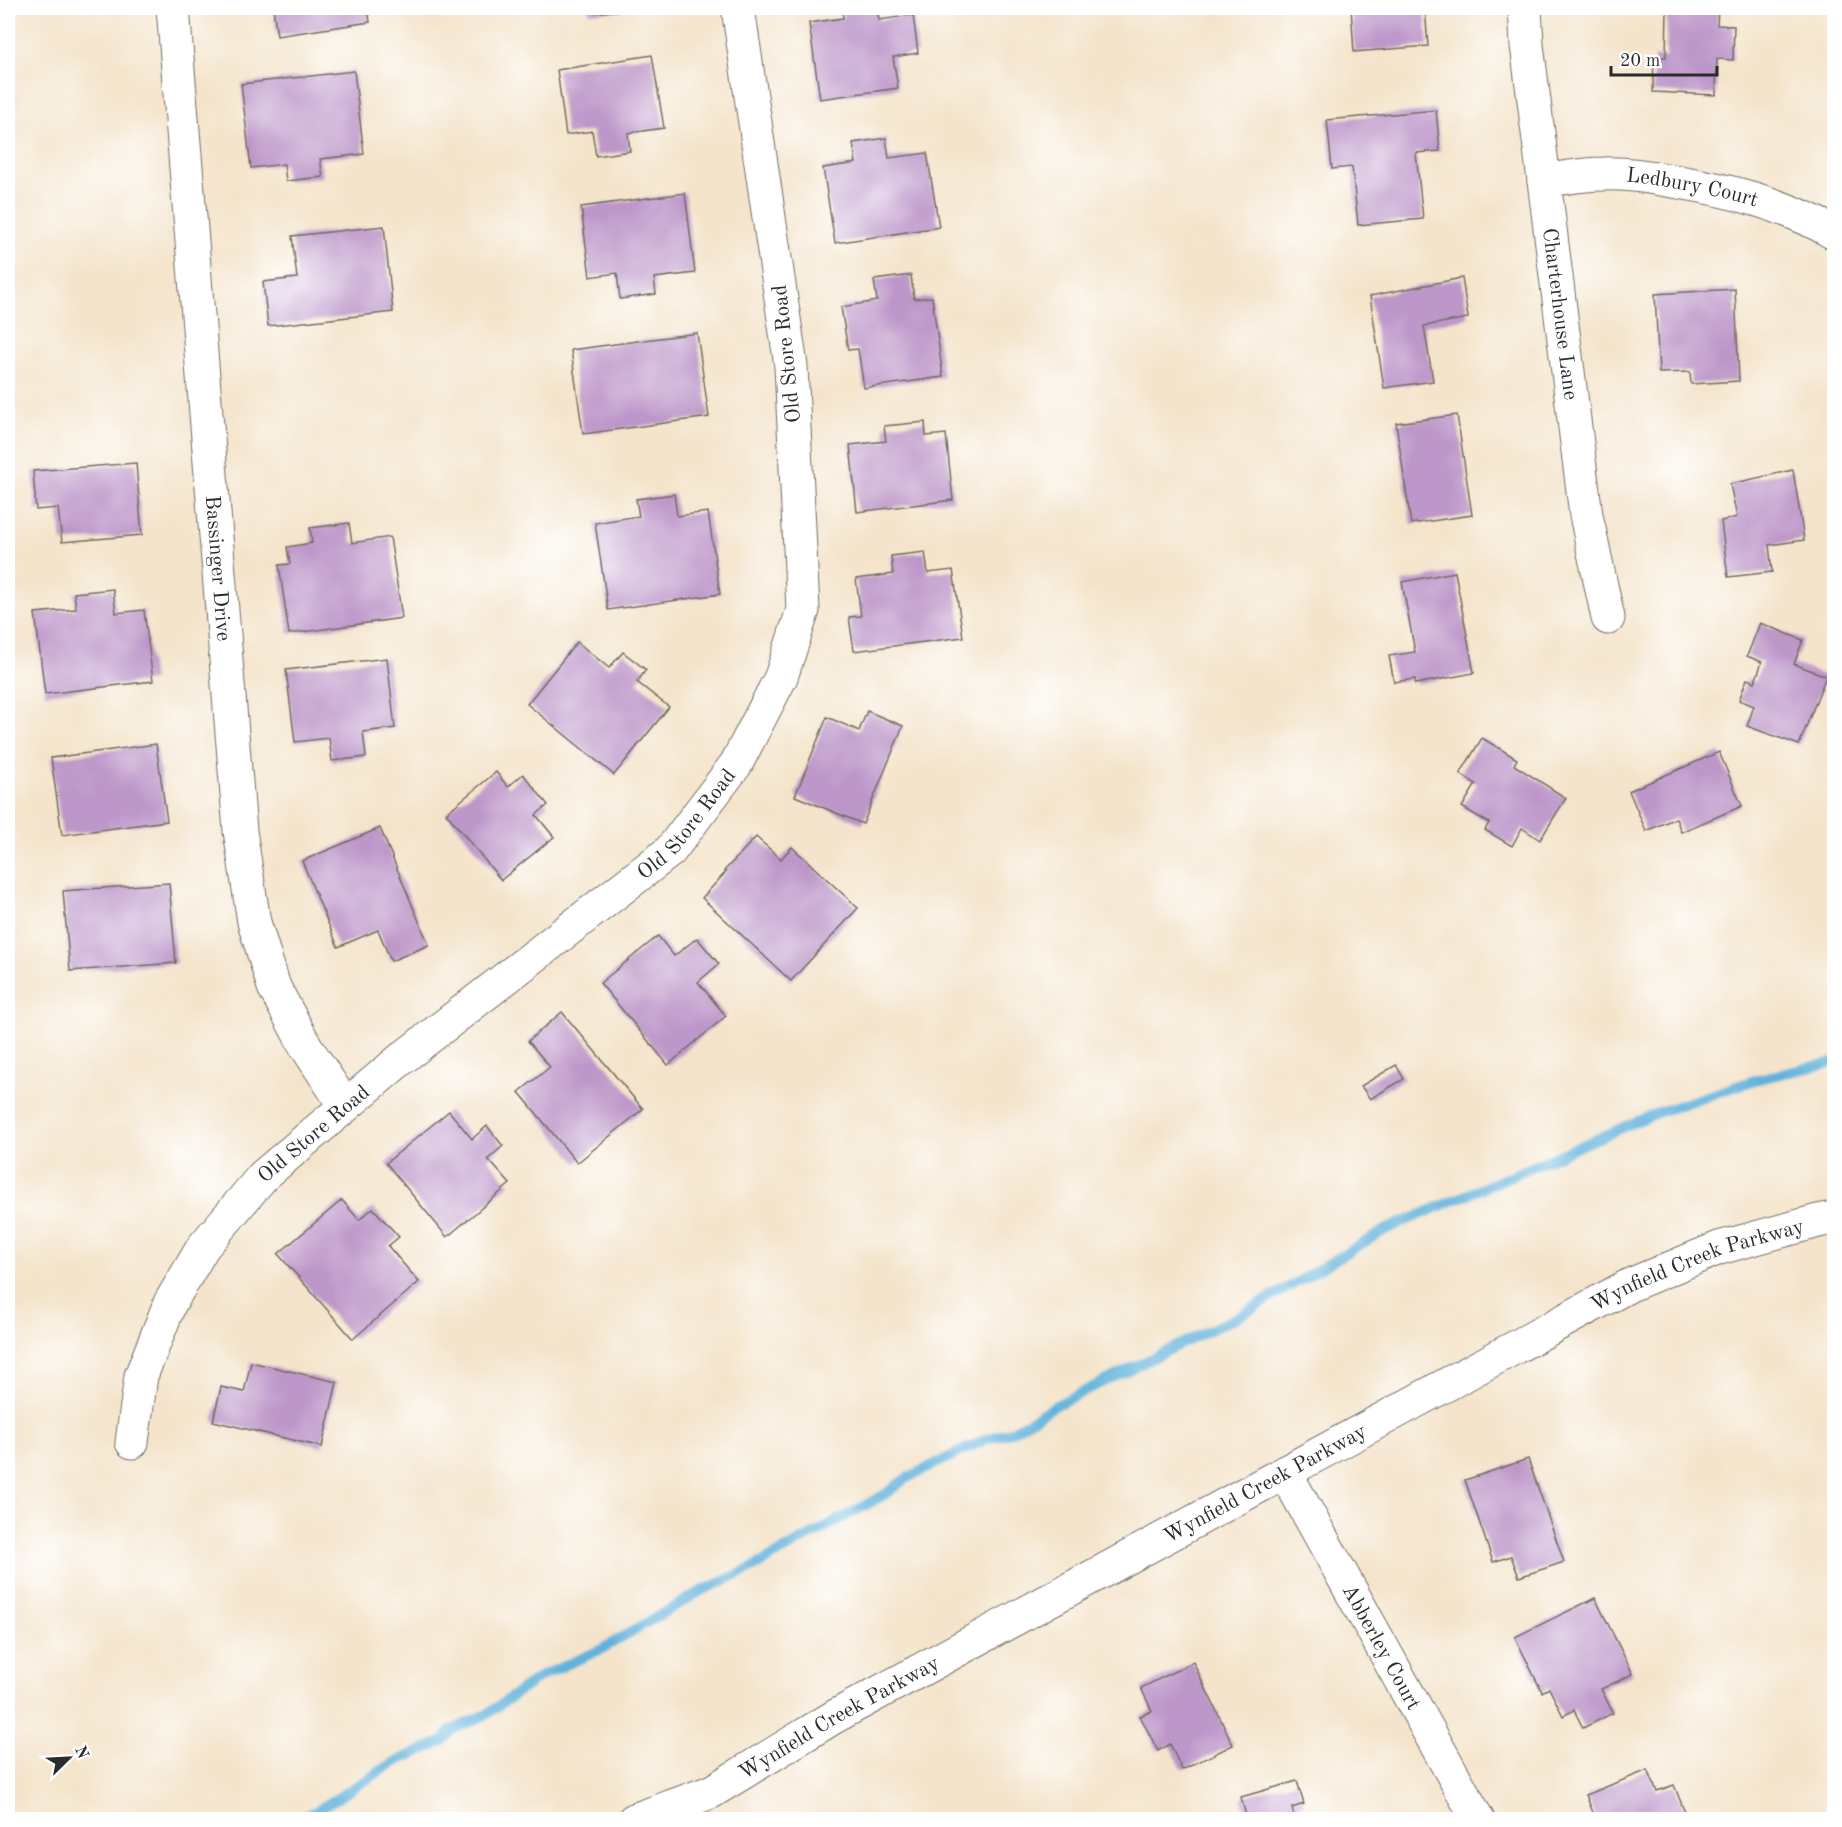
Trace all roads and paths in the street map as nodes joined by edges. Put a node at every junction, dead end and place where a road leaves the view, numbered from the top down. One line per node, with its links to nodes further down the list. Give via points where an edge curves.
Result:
1 (173, 8): 7 (street, Bassinger Drive, via 240,831 254,922 274,987 305,1045)
2 (738, 8): 7 (street, Old Store Road, via 791,366 803,610 781,677 736,764 670,851)
3 (1525, 8): 4 (street, Charterhouse Lane)
4 (1544, 181): 5 (street, Ledbury Court, via 1602,173 1704,186 1783,208); 6 (street, Charterhouse Lane, via 1586,515)
5 (1834, 232)
6 (1608, 618)
7 (345, 1106): 9 (street, Old Store Road, via 262,1176 203,1247 170,1303 141,1376)
8 (1834, 1218): 10 (street, Wynfield Creek Parkway, via 1719,1248 1630,1285)
9 (132, 1442)
10 (1286, 1472): 11 (street, Wynfield Creek Parkway, via 834,1717); 14 (street, Abberley Court)
11 (711, 1791): 12 (street, Wynfield Creek Parkway); 13 (street, Wynfield Creek Parkway)
12 (634, 1820)
13 (689, 1820)
14 (1478, 1820)

